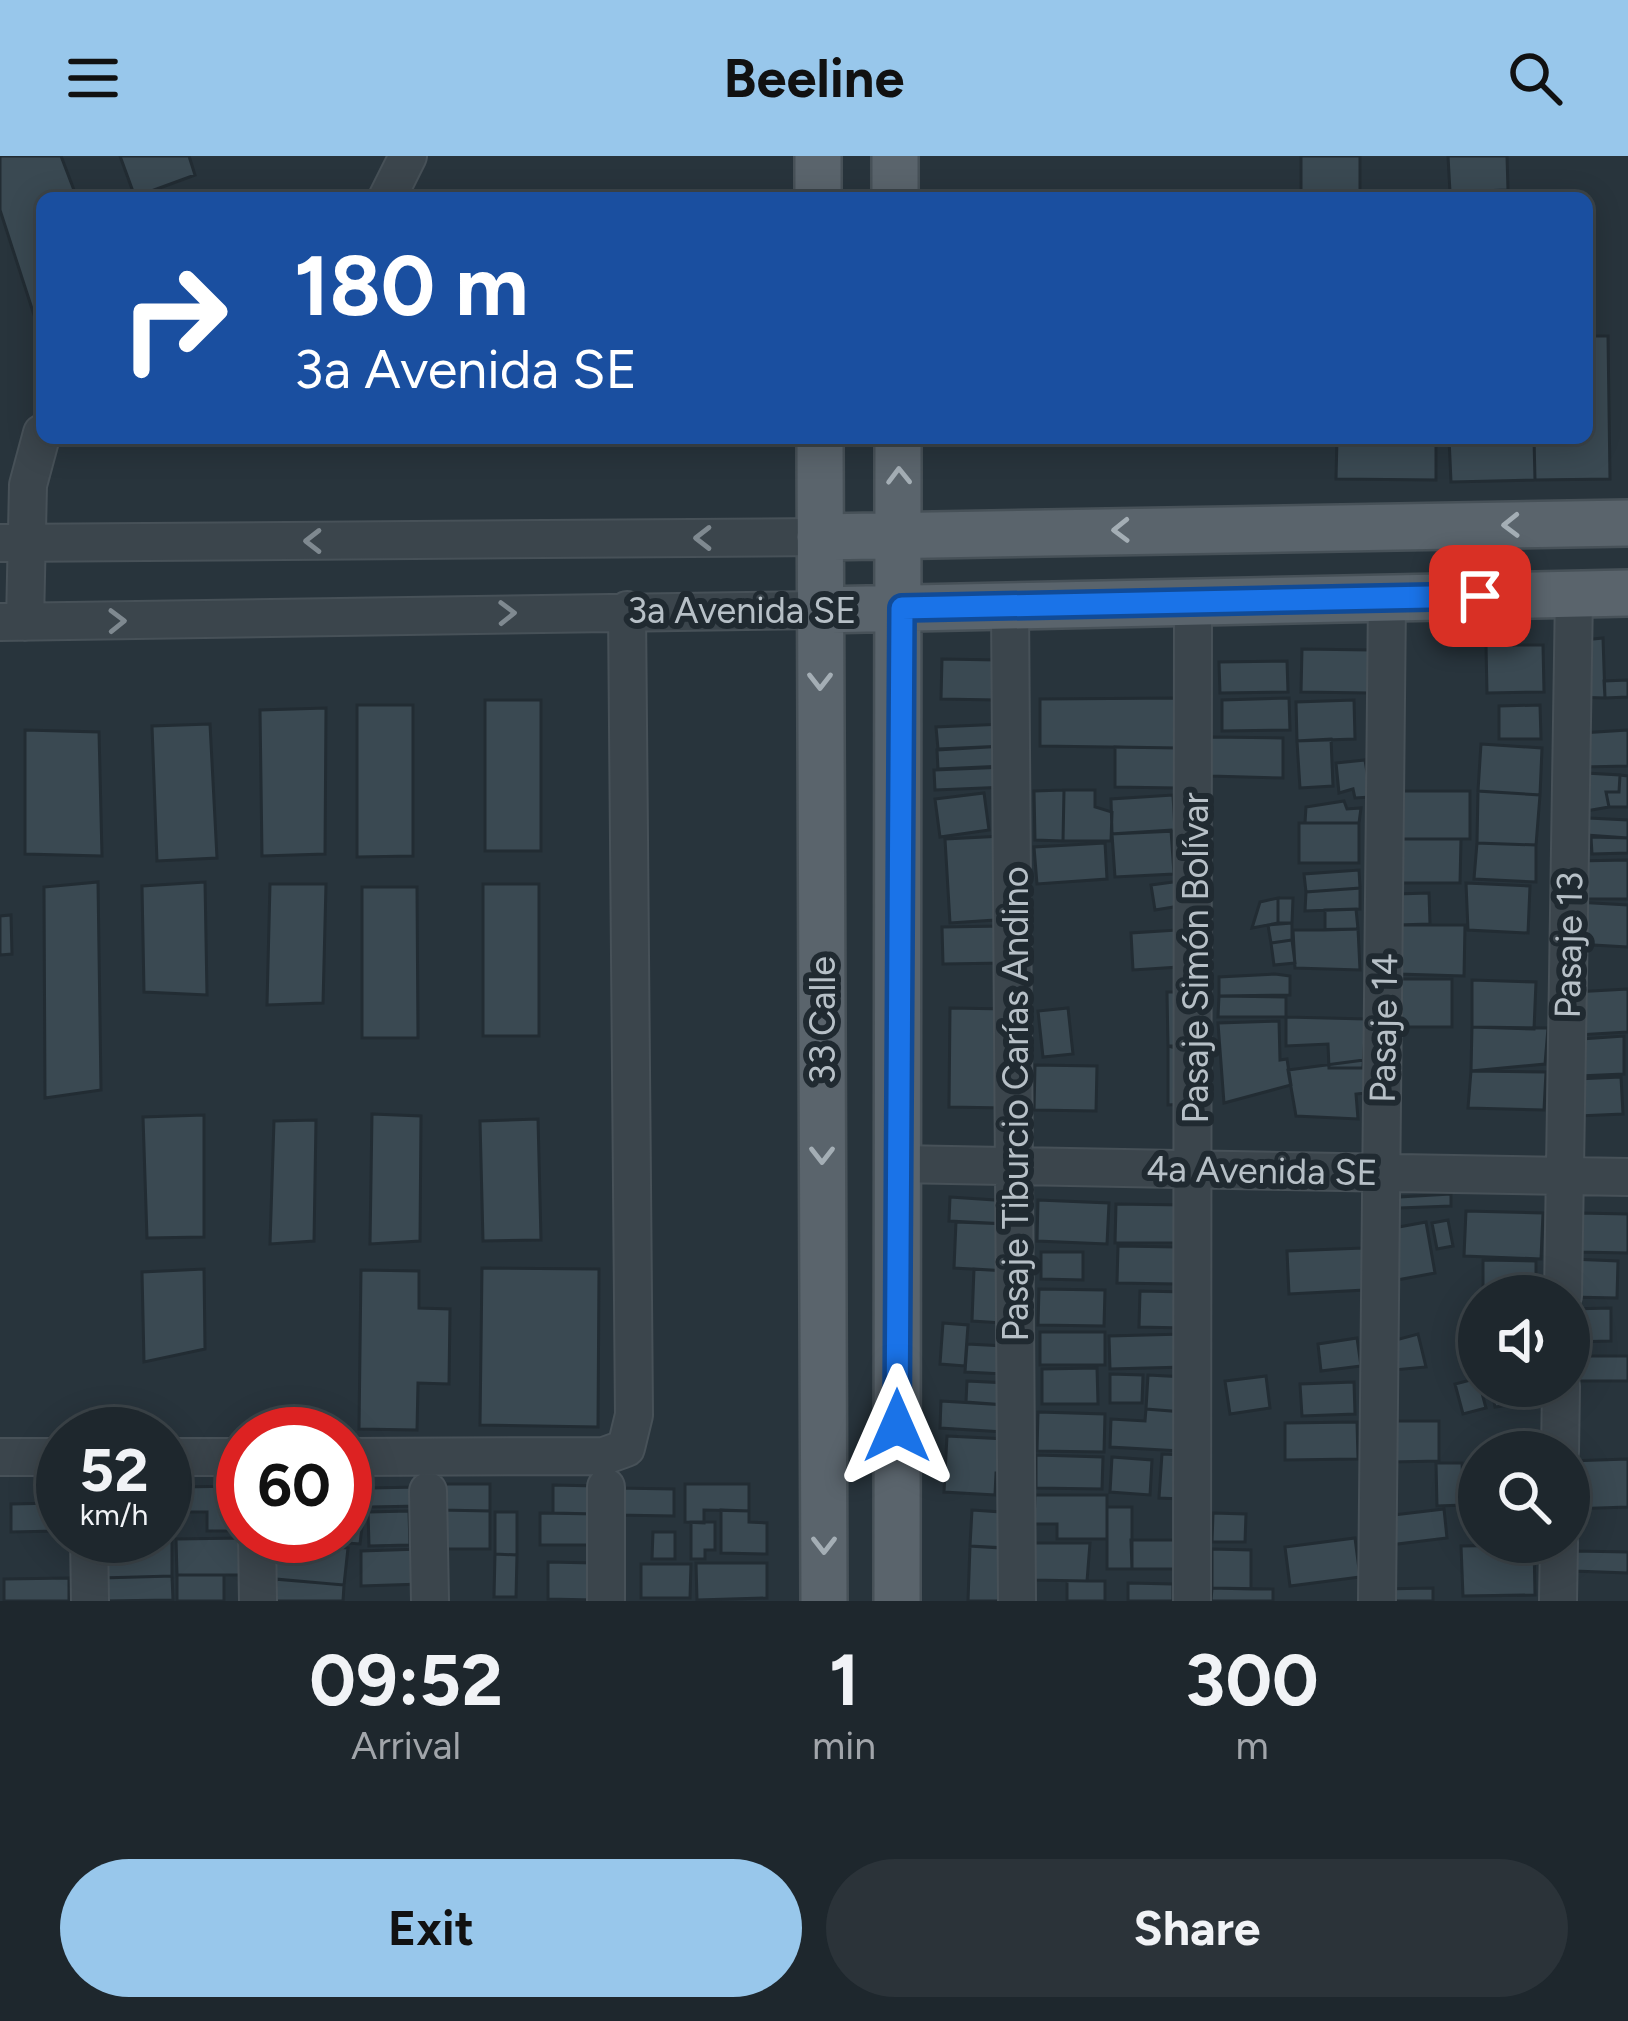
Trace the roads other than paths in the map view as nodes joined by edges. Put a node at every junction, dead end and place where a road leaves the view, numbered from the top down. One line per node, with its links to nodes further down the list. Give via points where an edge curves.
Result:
1 (409, 156): 4 (street)
2 (818, 156): 5 (main road)
3 (895, 156): 6 (main road)
4 (390, 192)
5 (818, 192)
6 (895, 192)
7 (39, 444): 13 (street)
8 (820, 444): 12 (main road, 33 Calle)
9 (898, 444): 11 (main road, 33 Calle, one-way to 9)
10 (1628, 523): 11 (main road, 3a Avenida SE, one-way to 11)
11 (899, 533): 12 (main road, 3a Avenida SE); 19 (main road, 33 Calle)
12 (820, 538): 13 (street, 3a Avenida SE, one-way to 13); 21 (main road, 33 Calle)
13 (13, 542): 22 (street)
14 (1628, 593): 15 (main road, 3a Avenida SE)
15 (1574, 594): 16 (main road, 3a Avenida SE); 27 (street, Pasaje 13)
16 (1387, 598): 17 (main road, 3a Avenida SE); 26 (street, Pasaje 14)
17 (1193, 602): 18 (main road, 3a Avenida SE); 25 (street, Pasaje Simón Bolívar)
18 (1010, 606): 19 (main road, 3a Avenida SE); 24 (street, Pasaje Tiburcio Carías Andino)
19 (902, 608): 21 (main road, 3a Avenida SE); 23 (main road, 33 Calle)
20 (627, 610): 21 (street, 3a Avenida SE); 22 (street, 3a Avenida SE, one-way to 20); 30 (street, via 634,1415 626,1448 604,1456)
21 (820, 610): 42 (main road, 33 Calle, one-way to 42)
22 (12, 622)
23 (897, 1164): 24 (street, 4a Avenida SE); 43 (main road, 33 Calle)
24 (1018, 1166): 25 (street, 4a Avenida SE); 44 (street, Pasaje Tiburcio Carías Andino)
25 (1197, 1169): 26 (street, 4a Avenida SE); 45 (street, Pasaje Simón Bolívar)
26 (1381, 1172): 27 (street, 4a Avenida SE); 46 (street, Pasaje 14)
27 (1565, 1176): 28 (street, 4a Avenida SE); 29 (street, Pasaje 13)
28 (1628, 1177)
29 (1563, 1275)
30 (372, 1456)
31 (0, 1457): 32 (street)
32 (36, 1457)
33 (606, 1487): 41 (street)
34 (428, 1491): 40 (street)
35 (89, 1563): 38 (street)
36 (257, 1563): 39 (street)
37 (1558, 1563): 47 (street)
38 (90, 1601)
39 (258, 1601)
40 (430, 1601)
41 (606, 1601)
42 (824, 1601)
43 (897, 1601)
44 (1017, 1601)
45 (1192, 1601)
46 (1377, 1601)
47 (1558, 1601)

